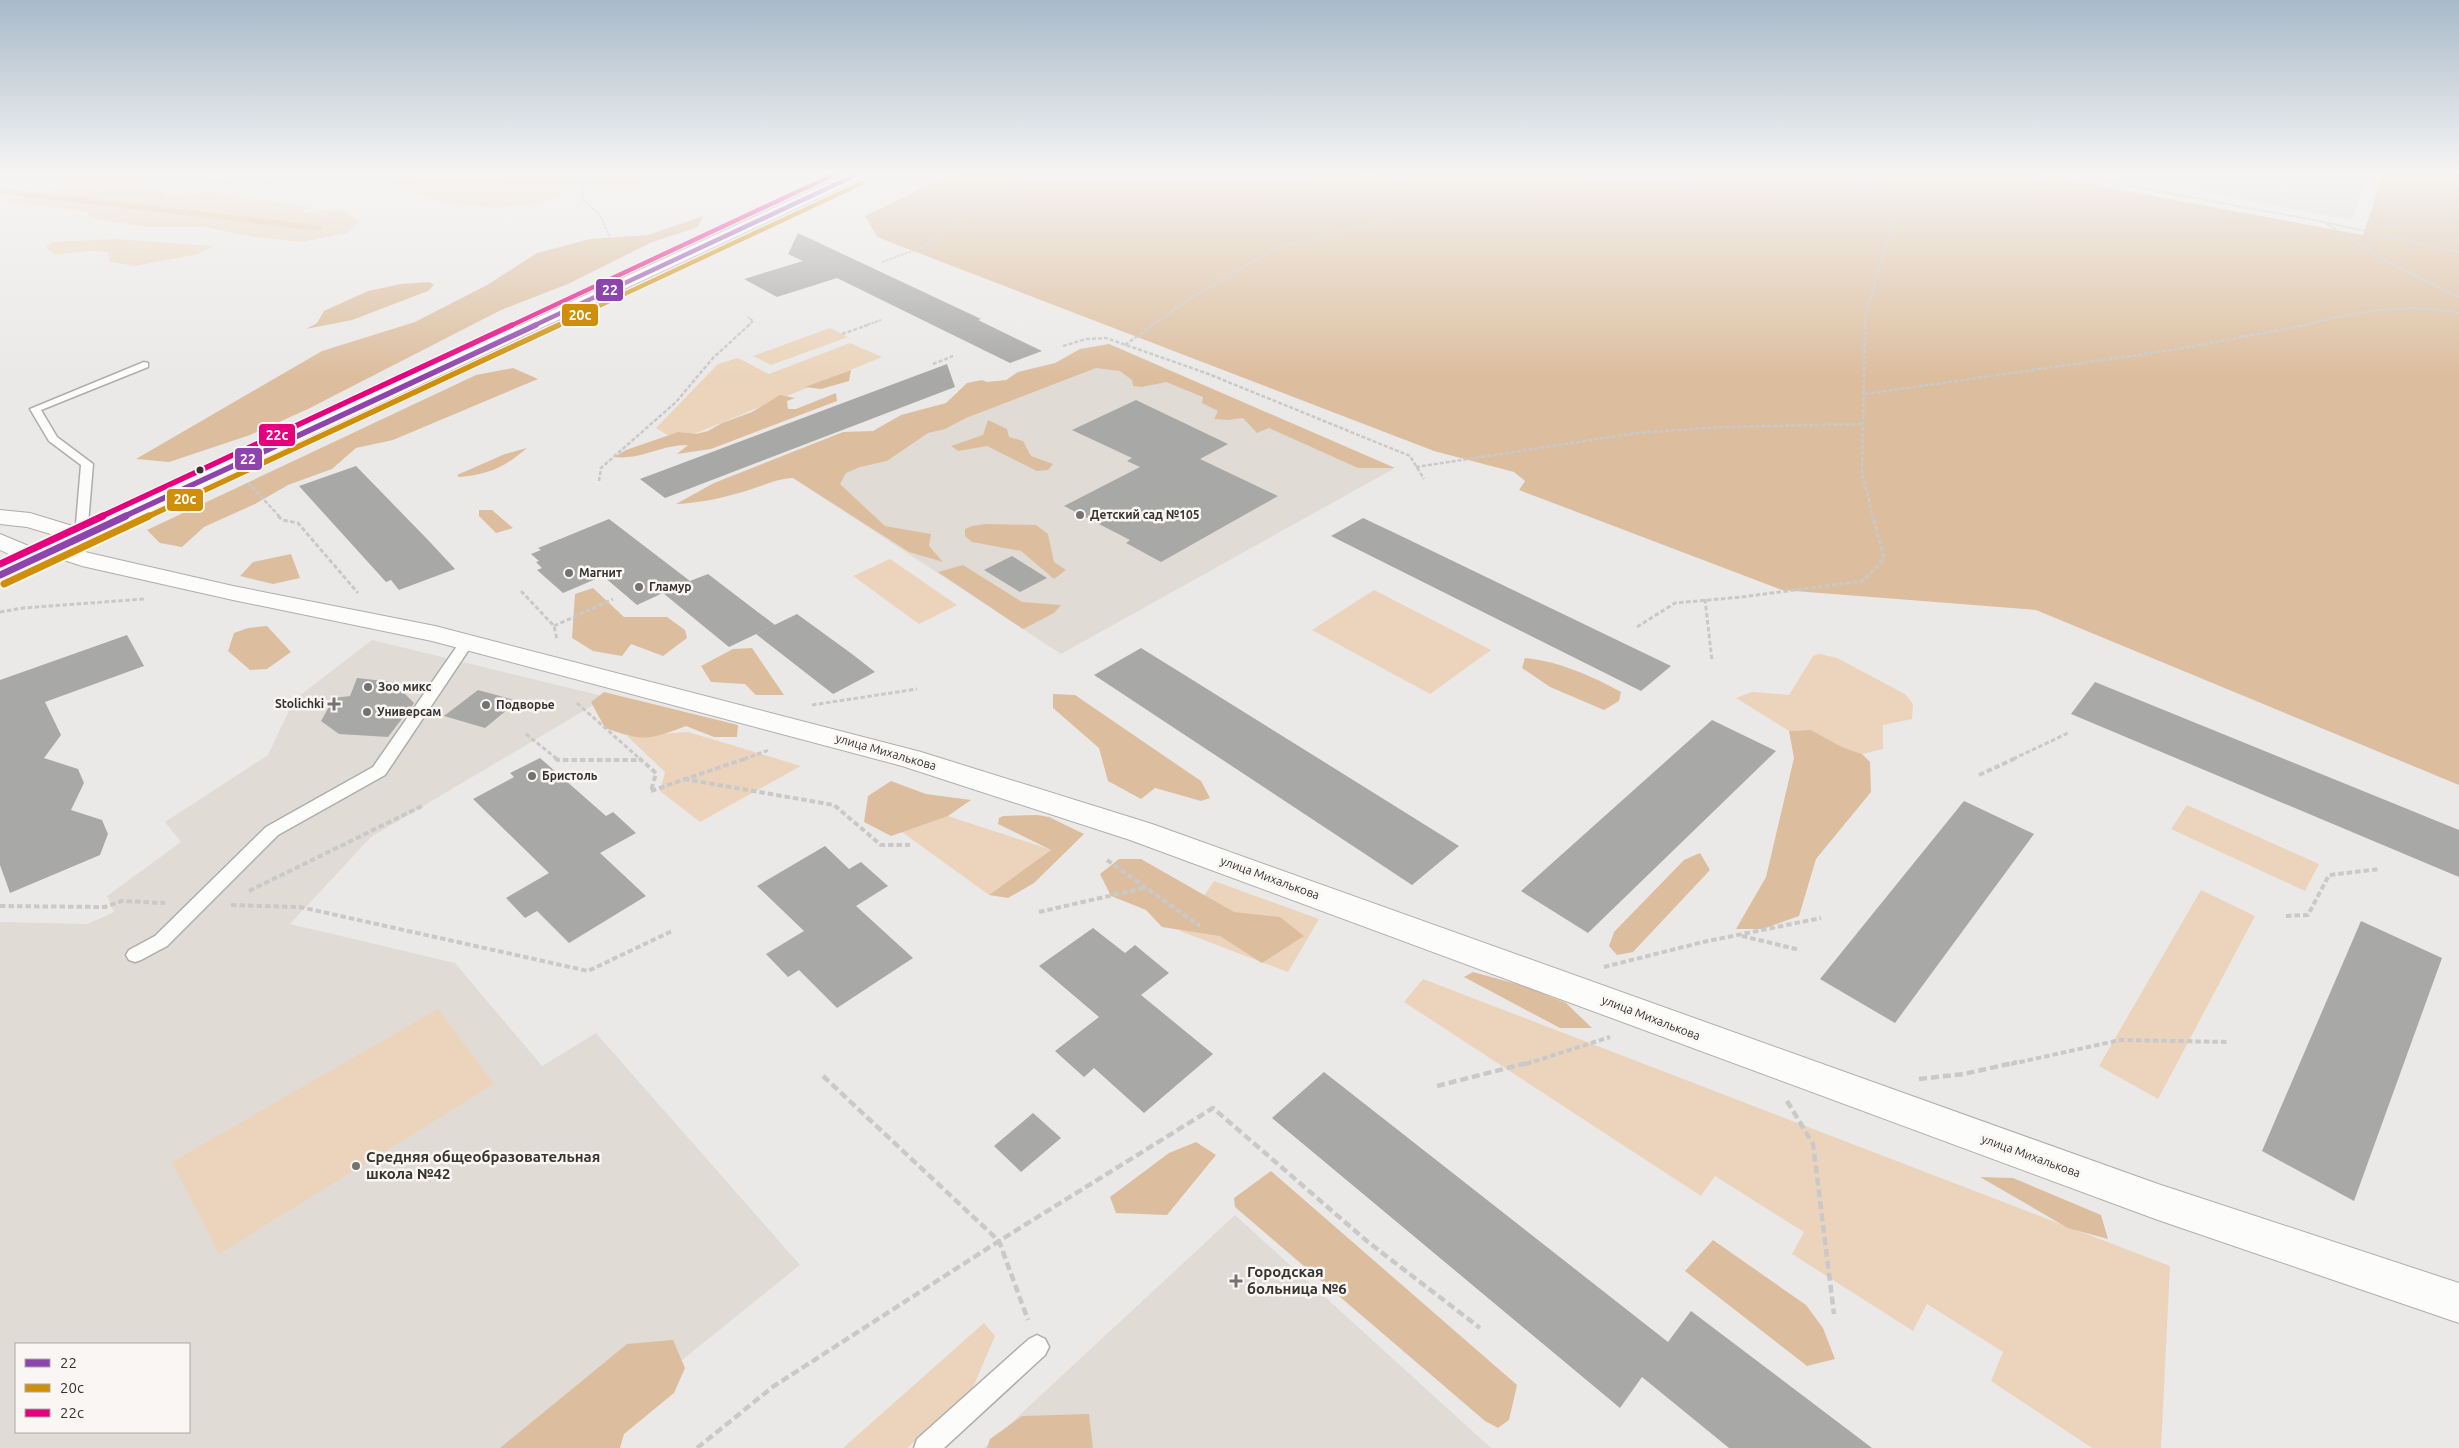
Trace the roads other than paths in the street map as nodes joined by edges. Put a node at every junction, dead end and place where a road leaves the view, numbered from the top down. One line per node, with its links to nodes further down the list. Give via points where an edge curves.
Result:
1 (713, 242): 4 (street)
2 (144, 365): 4 (lane, via 35,409 53,439 87,464)
3 (0, 517): 4 (street, via 30,520)
4 (81, 536): 6 (street)
5 (0, 541): 6 (street, улица Михалькова)
6 (45, 553): 7 (street); 8 (street, улица Михалькова)
7 (0, 575)
8 (467, 642): 9 (lane, via 379,771 272,831 161,941); 10 (street, улица Михалькова, via 814,719 911,759 1141,832 2167,1205)
9 (135, 955)
10 (2459, 1303)
11 (1037, 1347): 12 (lane)
12 (926, 1448)

